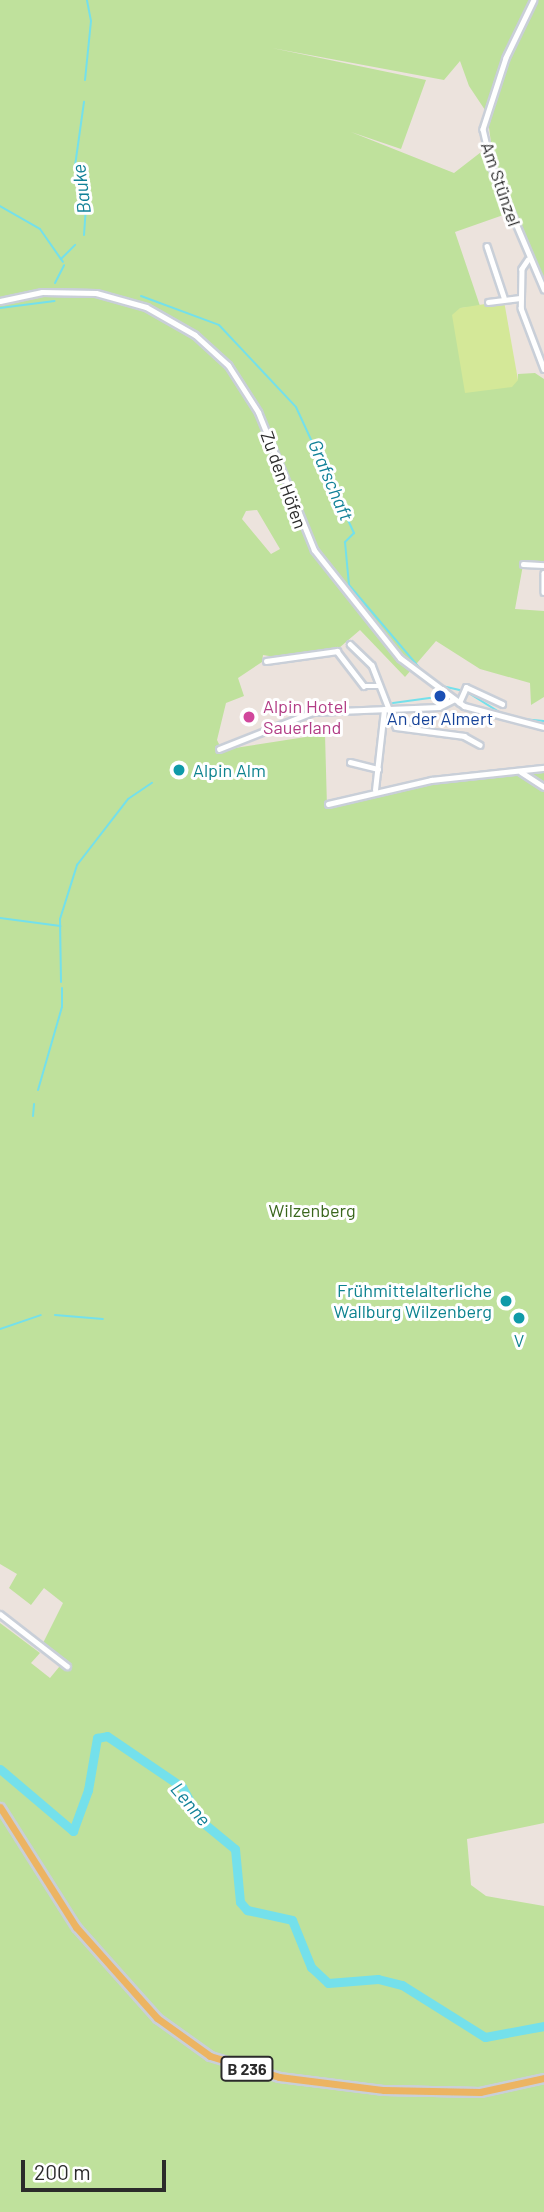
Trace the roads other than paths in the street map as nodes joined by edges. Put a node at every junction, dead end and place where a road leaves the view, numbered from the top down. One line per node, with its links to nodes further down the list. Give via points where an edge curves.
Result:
1 (534, 0): 3 (street, Am Stünzel, via 483,124 492,167)
2 (487, 246): 5 (street)
3 (528, 260): 4 (street, Am Stünzel); 6 (street)
4 (544, 289)
5 (504, 297): 6 (street); 8 (street)
6 (520, 298): 9 (street)
7 (0, 301): 17 (street, Zu den Höfen, via 61,291 108,296 163,315 205,343 228,365 258,412 297,517 326,570 400,658)
8 (488, 302)
9 (544, 369)
10 (523, 564): 11 (street)
11 (544, 565)
12 (544, 573): 13 (street)
13 (544, 592)
14 (350, 644): 16 (street, via 370,662)
15 (266, 661): 16 (street, via 337,651 363,686)
16 (380, 686): 19 (street)
17 (456, 702): 18 (street, via 464,692); 19 (street, via 439,708); 20 (street, Zu den Höfen, via 498,719)
18 (502, 704)
19 (385, 706): 21 (street, via 396,727 464,736); 22 (street, via 304,714); 25 (street)
20 (544, 727)
21 (480, 745)
22 (219, 749)
23 (350, 762): 25 (street)
24 (544, 768): 26 (street)
25 (378, 769): 28 (street)
26 (521, 772): 27 (street); 28 (street)
27 (544, 787)
28 (375, 790): 29 (street)
29 (328, 804)
30 (0, 1614): 31 (street)
31 (67, 1666)
32 (0, 1807): 33 (main road, B 236, via 76,1927 178,2037 210,2056 279,2077 384,2091 480,2092)
33 (544, 2078)

